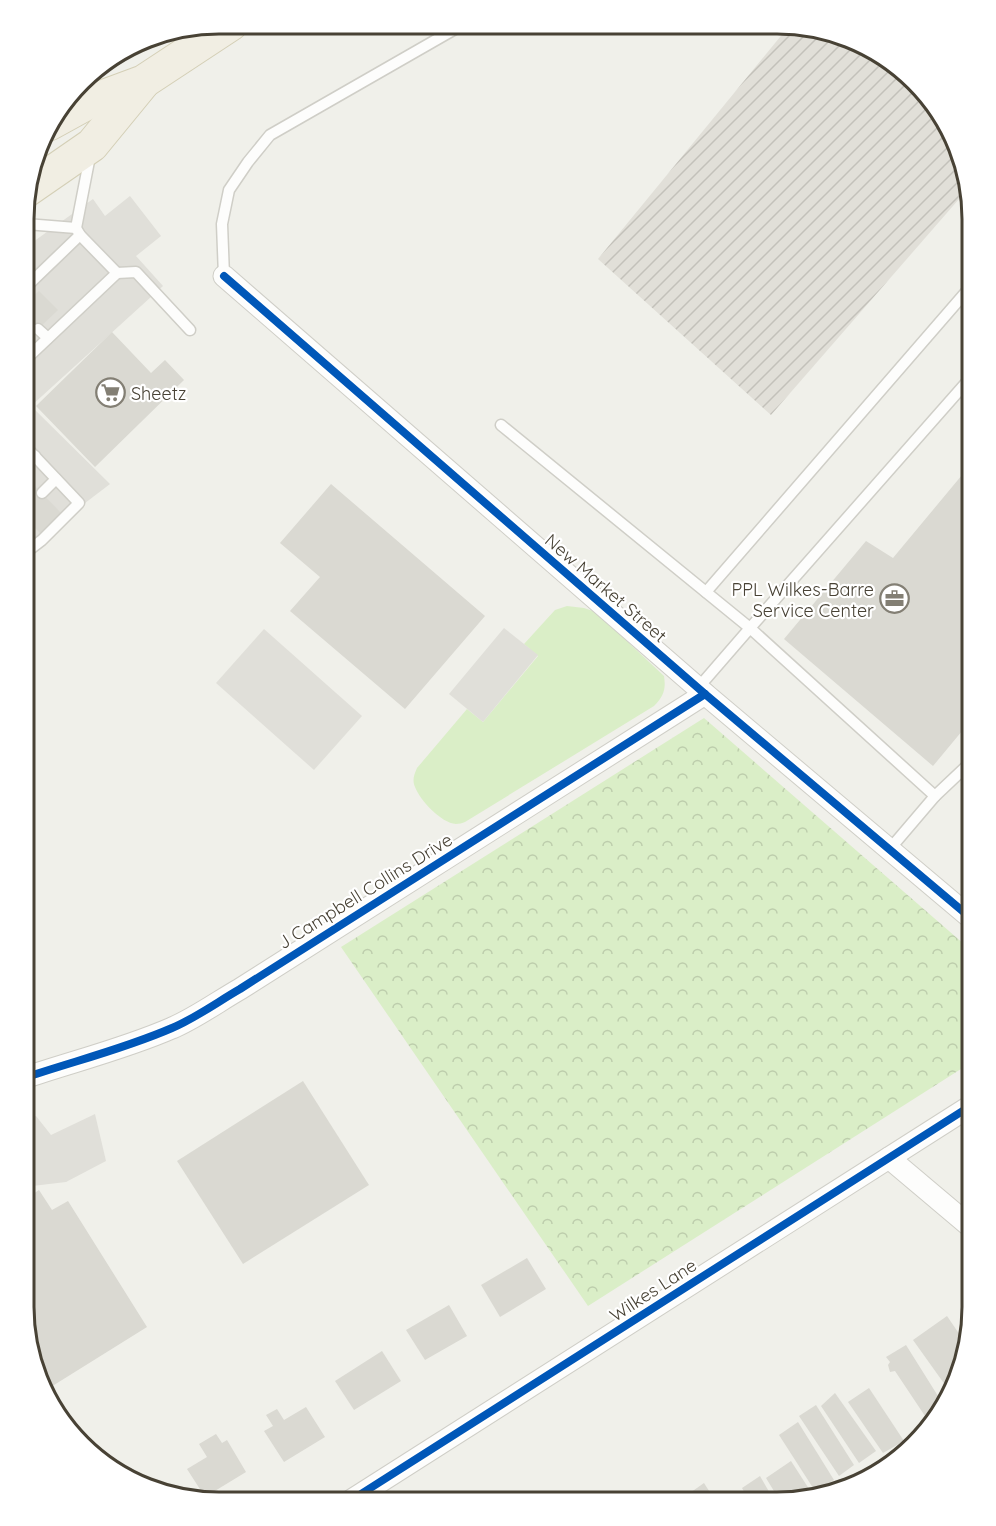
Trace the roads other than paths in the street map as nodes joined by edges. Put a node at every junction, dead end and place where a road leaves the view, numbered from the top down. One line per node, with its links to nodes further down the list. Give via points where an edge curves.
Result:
1 (214, 35): 3 (main road)
2 (445, 35): 10 (lane, via 270,135 230,190 222,224)
3 (143, 82): 4 (main road); 5 (main road)
4 (69, 113)
5 (92, 145): 6 (main road); 8 (lane)
6 (38, 182)
7 (35, 225): 8 (lane)
8 (78, 231): 9 (lane); 11 (lane)
9 (117, 273): 14 (lane, via 136,272); 15 (lane)
10 (224, 276): 25 (street, New Market Street)
11 (35, 277)
12 (962, 297): 23 (lane)
13 (38, 329): 15 (lane)
14 (190, 330)
15 (48, 338): 16 (lane)
16 (35, 349)
17 (962, 388): 24 (lane)
18 (501, 425): 23 (lane)
19 (35, 456): 20 (lane)
20 (56, 479): 21 (lane); 22 (lane, via 79,503)
21 (42, 493)
22 (35, 545)
23 (706, 592): 24 (lane)
24 (750, 628): 25 (lane); 27 (lane)
25 (701, 691): 28 (street, New Market Street); 30 (street, J Campbell Collins Drive, via 175,1027)
26 (961, 771): 27 (lane)
27 (935, 796): 28 (lane)
28 (889, 850): 29 (street, New Market Street)
29 (961, 911)
30 (35, 1074)
31 (961, 1112): 32 (street, Wilkes Lane)
32 (889, 1158): 33 (street); 34 (street, Wilkes Lane)
33 (961, 1219)
34 (364, 1492)

